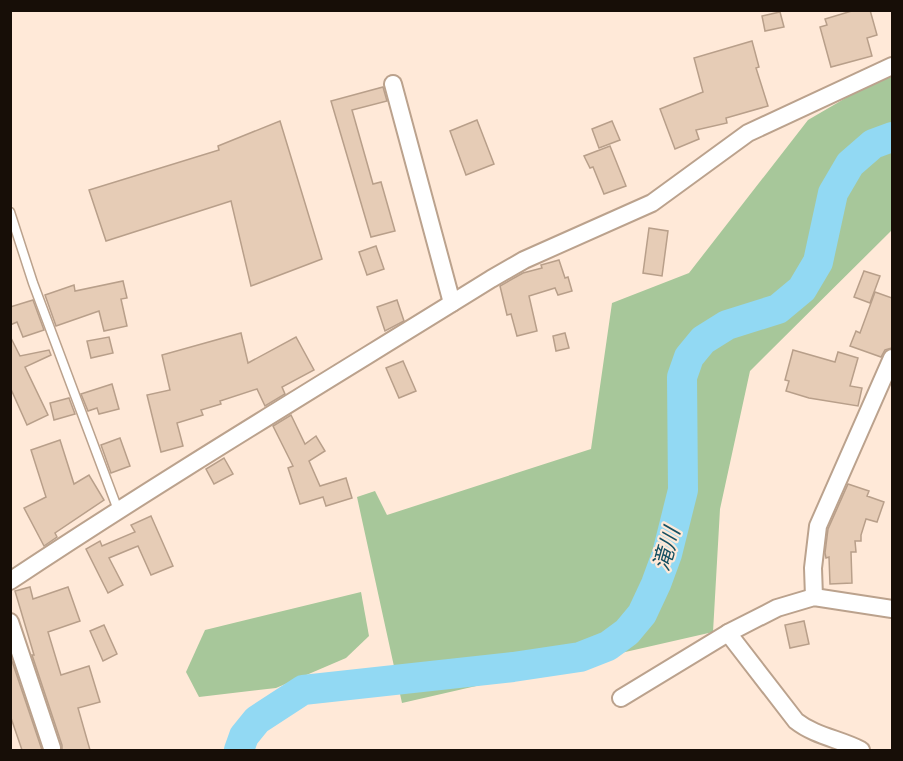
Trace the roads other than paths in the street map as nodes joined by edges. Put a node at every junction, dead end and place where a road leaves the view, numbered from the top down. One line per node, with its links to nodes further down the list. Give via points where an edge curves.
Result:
1 (892, 66): 4 (street, via 748,133 652,203 524,260)
2 (393, 84): 4 (street)
3 (10, 212): 6 (lane)
4 (452, 303): 6 (street)
5 (892, 358): 8 (street, via 818,526)
6 (117, 510): 7 (street)
7 (10, 581)
8 (814, 597): 9 (street); 11 (street, via 777,608)
9 (892, 609)
10 (10, 622): 13 (street)
11 (728, 633): 12 (street); 14 (street, via 796,721 806,729)
12 (621, 698)
13 (52, 748)
14 (861, 750)

